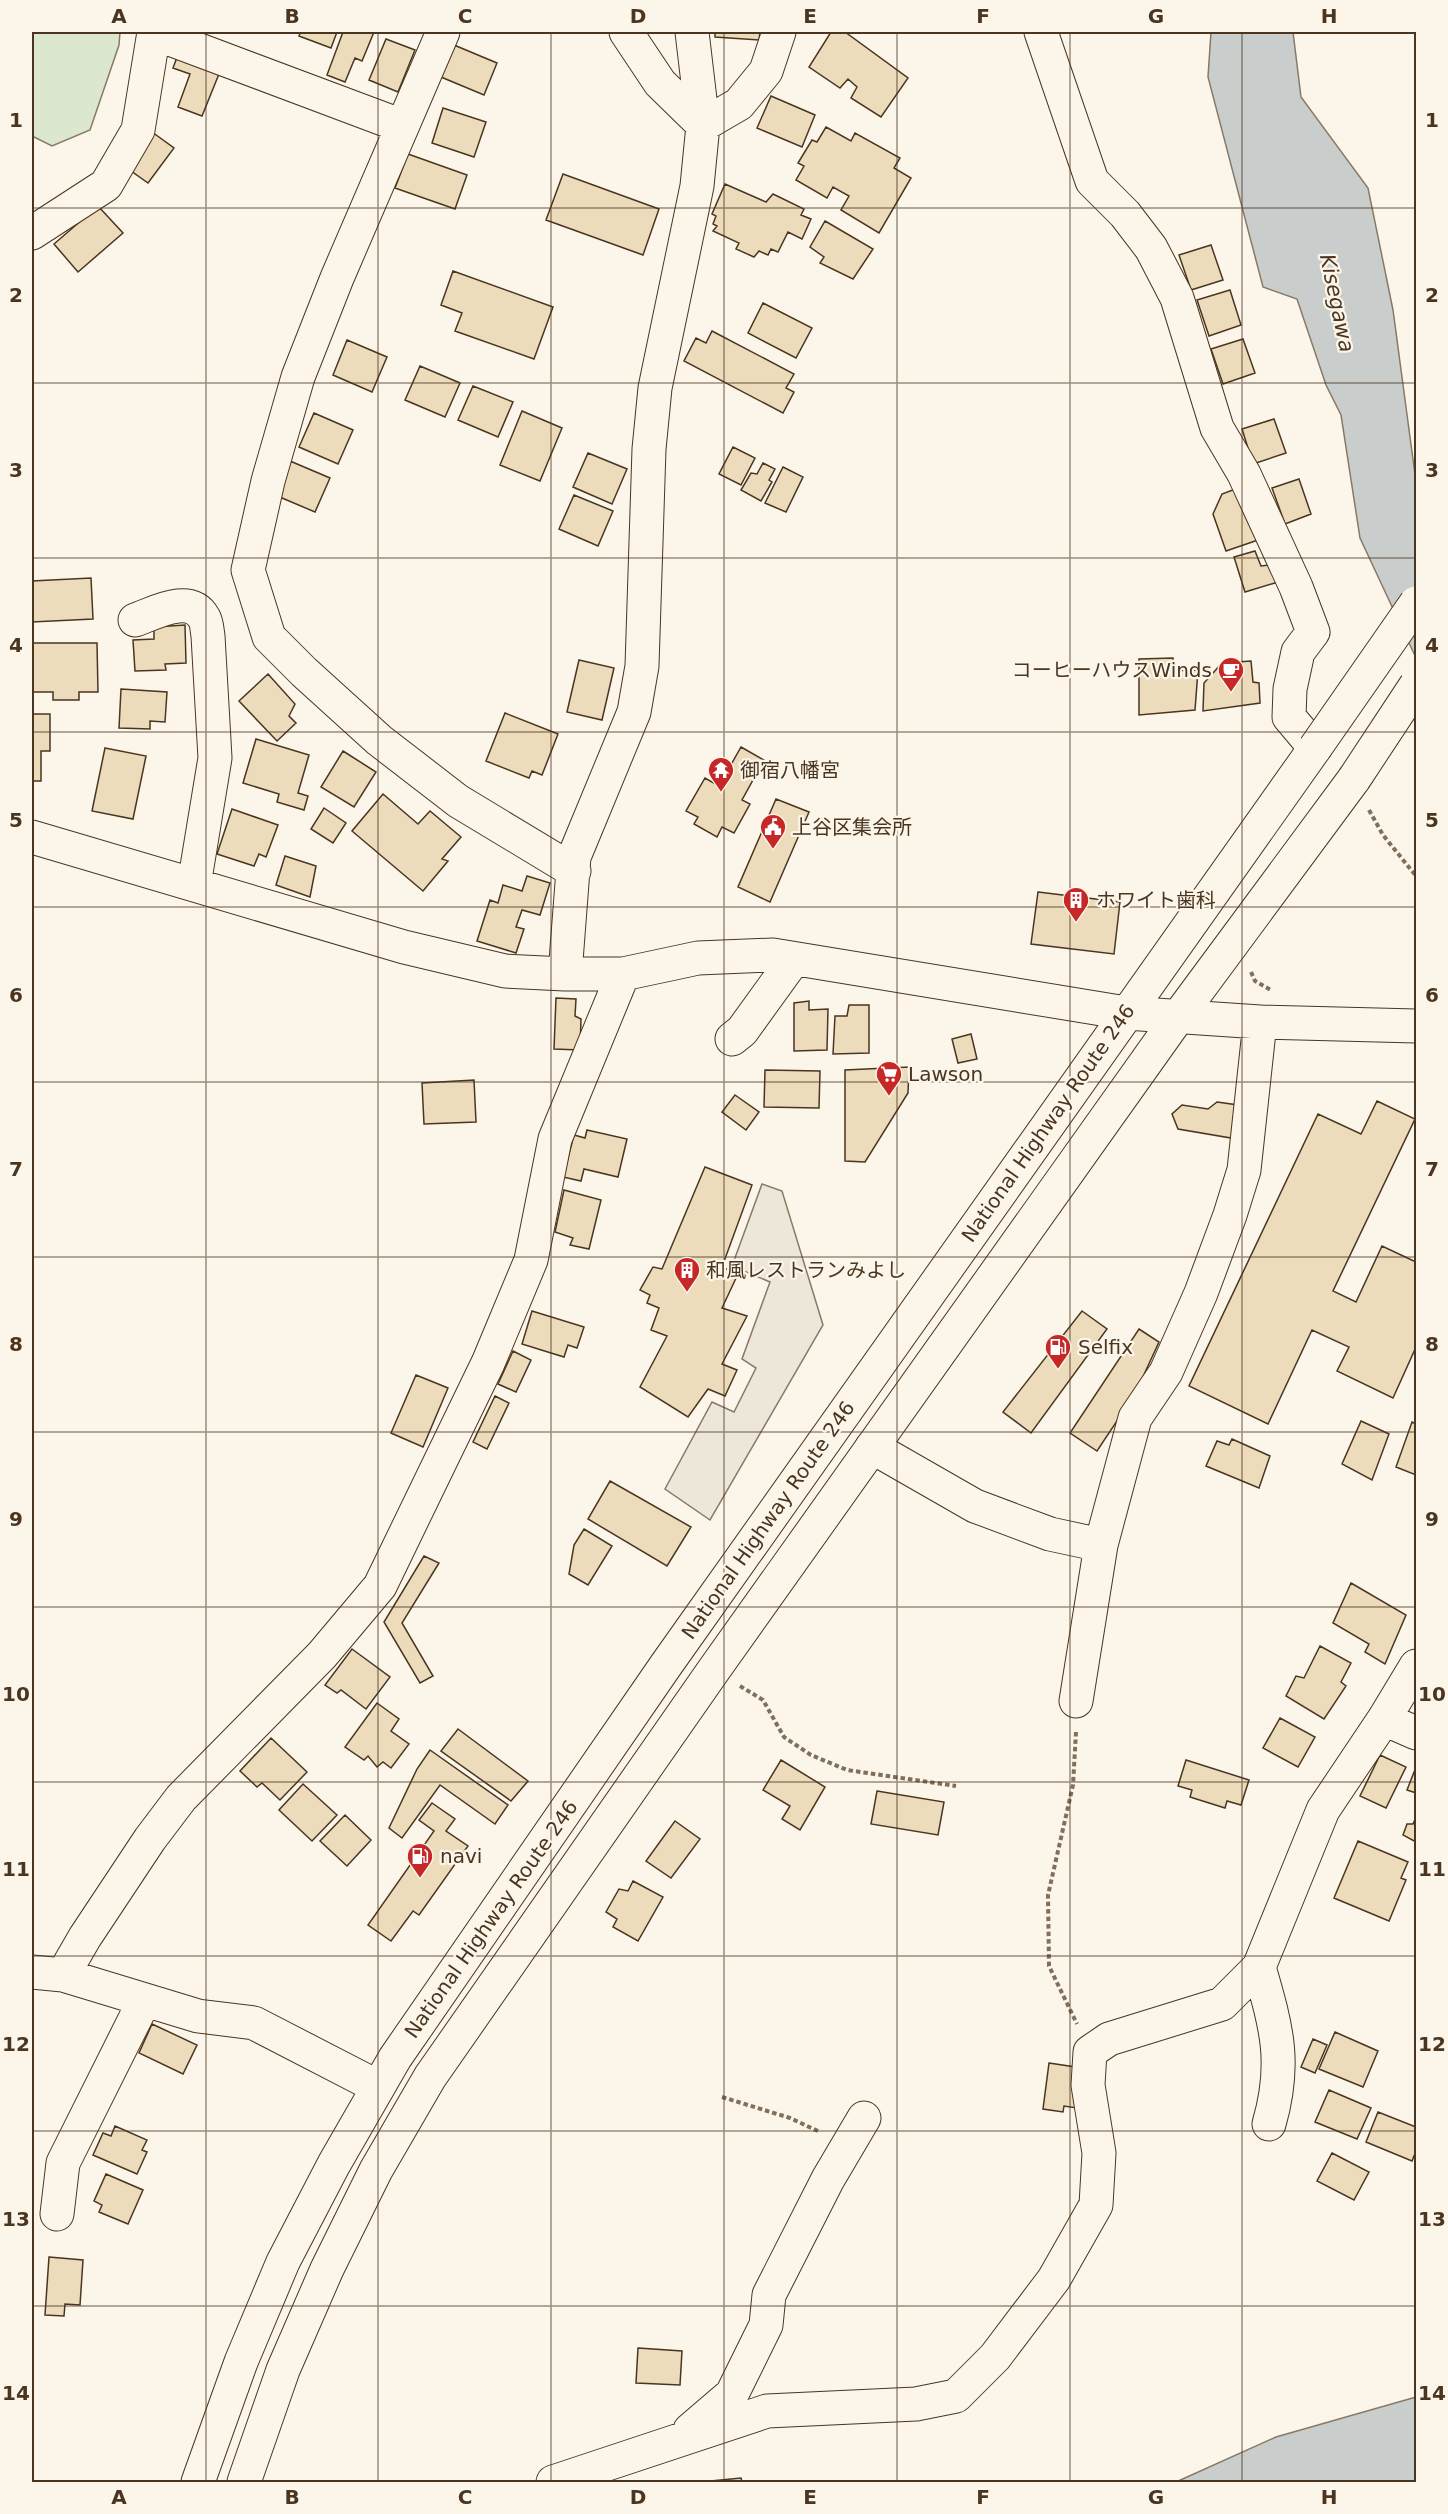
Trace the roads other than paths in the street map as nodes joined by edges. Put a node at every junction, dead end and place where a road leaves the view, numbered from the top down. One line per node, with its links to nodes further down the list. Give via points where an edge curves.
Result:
1 (154, 32): 8 (main road); 9 (main road, via 138,130 106,185)
2 (443, 32): 8 (main road)
3 (626, 32): 7 (main road, via 660,83)
4 (692, 32): 7 (main road)
5 (779, 32): 7 (main road, via 766,70 746,96)
6 (1041, 32): 13 (main road, via 1092,180 1151,248 1177,298 1217,428 1244,474 1296,586 1313,632 1298,652 1289,717)
7 (703, 124): 15 (main road, via 697,186 655,388 648,449 642,666 634,712 574,857)
8 (402, 126): 15 (main road, via 298,377 248,570 269,637 304,672 378,740 458,801)
9 (32, 233)
10 (1416, 603): 13 (main road, National Highway Route 246, bridge)
11 (135, 620): 16 (main road, via 183,604 195,608 204,618 215,758)
12 (1416, 685): 21 (main road, National Highway Route 246, bridge, via 1359,790)
13 (1315, 748): 20 (main road, National Highway Route 246)
14 (32, 837): 16 (main road)
15 (574, 871): 18 (main road)
16 (194, 885): 18 (main road, via 464,962 505,971)
17 (794, 959): 19 (main road, via 773,955 699,958); 20 (main road); 24 (main road, via 742,1031)
18 (566, 974): 19 (main road)
19 (623, 974): 33 (main road, via 555,1139 531,1260 488,1363 380,1586 322,1655 181,1798 104,1908)
20 (1126, 1013): 21 (main road); 35 (main road, National Highway Route 246, via 666,1665)
21 (1178, 1017): 22 (main road); 25 (main road, National Highway Route 246)
22 (1260, 1022): 23 (main road); 26 (main road, via 1244,1170 1201,1293 1166,1372 1135,1418)
23 (1416, 1026)
24 (732, 1039)
25 (872, 1447): 26 (main road, via 975,1506 1050,1534); 41 (main road, National Highway Route 246, via 430,2077 376,2170 327,2269 283,2370)
26 (1101, 1545): 28 (main road)
27 (1416, 1666): 29 (main road)
28 (1076, 1701)
29 (1384, 1719): 30 (main road); 31 (main road, via 1323,1810)
30 (1416, 1733)
31 (1259, 1967): 36 (main road, via 1276,2026 1280,2060); 39 (main road, via 1222,2004 1109,2039 1090,2052 1088,2085 1100,2153 1096,2205 1054,2279 996,2357 956,2396 916,2404 767,2411)
32 (32, 1972): 33 (main road)
33 (63, 1976): 34 (main road)
34 (144, 2001): 35 (main road, via 198,2016 254,2023); 38 (main road, via 63,2163)
35 (378, 2087): 40 (main road, National Highway Route 246, via 283,2262 241,2362)
36 (1269, 2124)
37 (856, 2131): 39 (main road, via 769,2295 766,2325 732,2394)
38 (57, 2214)
39 (680, 2439): 42 (main road)
40 (198, 2482)
41 (244, 2482)
42 (553, 2482)

